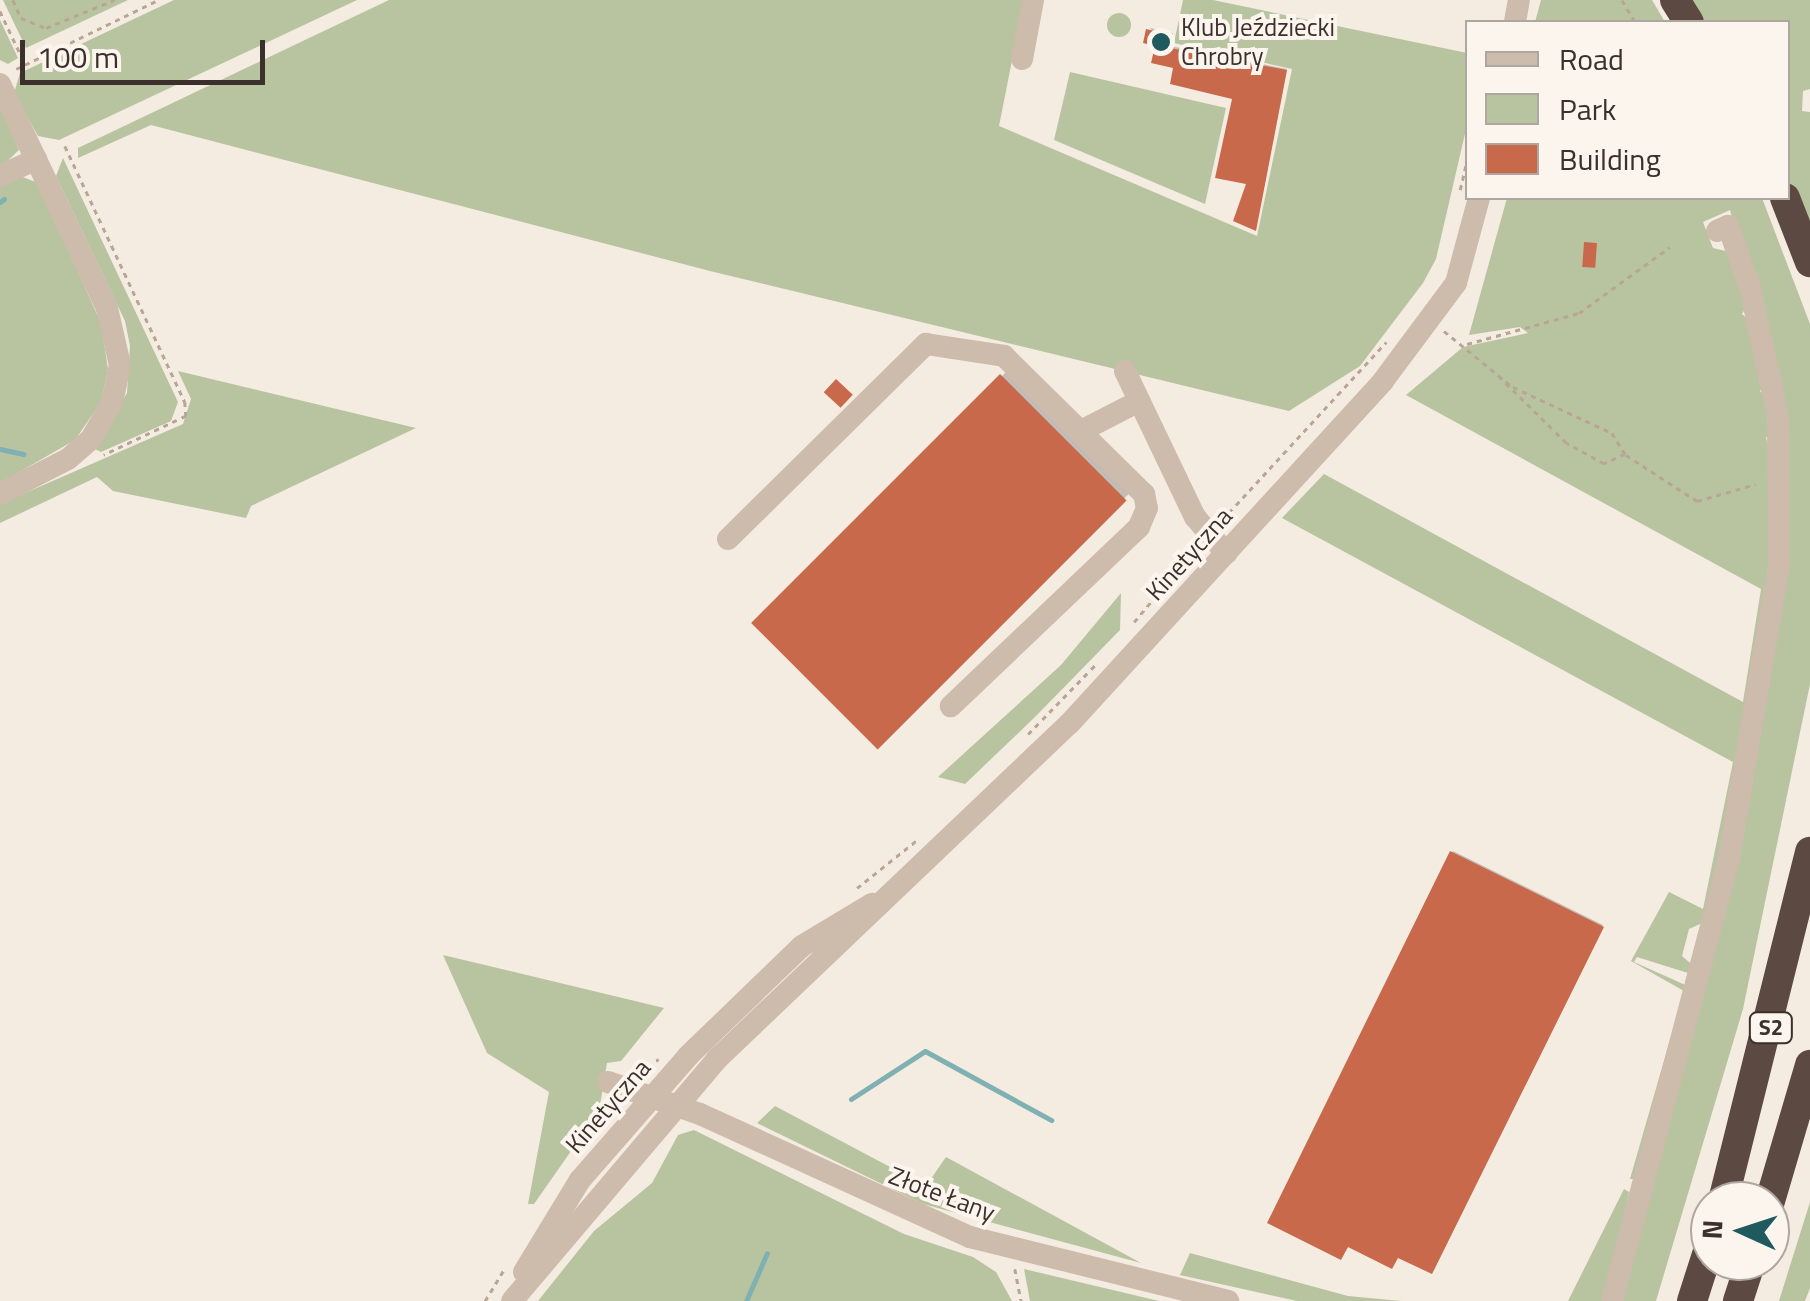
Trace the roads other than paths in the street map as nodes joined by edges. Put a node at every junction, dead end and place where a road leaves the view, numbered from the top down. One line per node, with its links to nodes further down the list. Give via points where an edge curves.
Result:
1 (1033, 0): 2 (street)
2 (1022, 59)
3 (6, 78): 4 (street)
4 (36, 159): 5 (street); 13 (street, via 107,308 117,339 118,378 91,440)
5 (0, 176)
6 (1478, 200): 15 (street, Kinetyczna, via 1456,283 1432,324)
7 (1786, 200): 9 (highway)
8 (1716, 230): 27 (street, via 1728,226 1750,288 1778,417 1782,481 1775,597 1728,857)
9 (1810, 262)
10 (1125, 371): 11 (street)
11 (1140, 401): 12 (street); 15 (street, via 1208,534)
12 (1081, 431): 14 (street, via 1004,356 931,342); 16 (street, via 1144,494 1143,521)
13 (0, 494)
14 (728, 539)
15 (1226, 554): 18 (street, Kinetyczna, via 1059,734)
16 (951, 706)
17 (1810, 852): 23 (highway, S2)
18 (875, 904): 21 (street, Kinetyczna, via 847,914 802,946); 22 (street, Kinetyczna)
19 (1810, 1065): 24 (highway, S2)
20 (618, 1085): 21 (street, Złote Łany)
21 (652, 1095): 22 (street, Złote Łany); 25 (street, Kinetyczna, via 556,1214)
22 (676, 1104): 25 (street, Kinetyczna); 26 (street, Złote Łany, via 904,1212 1019,1250)
23 (1728, 1181)
24 (1776, 1181)
25 (511, 1301)
26 (1228, 1301)
27 (1612, 1301)

